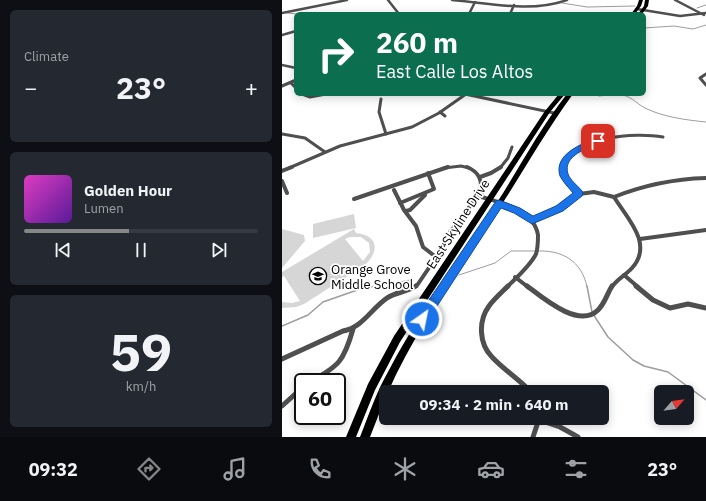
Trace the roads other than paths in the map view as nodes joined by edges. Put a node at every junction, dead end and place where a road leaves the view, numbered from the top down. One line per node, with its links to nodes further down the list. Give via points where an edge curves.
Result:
1 (345, 0): 19 (street)
2 (388, 0): 14 (street)
3 (452, 0): 9 (street)
4 (567, 0): 12 (street, via 539,6)
5 (641, 0): 13 (main road)
6 (647, 0): 18 (main road)
7 (675, 0): 11 (street)
8 (678, 0): 11 (street)
9 (469, 1): 10 (street)
10 (475, 2): 12 (street); 15 (street)
11 (684, 4): 21 (street)
12 (514, 5): 16 (street)
13 (637, 9): 17 (main road); 18 (street)
14 (397, 12)
15 (470, 12)
16 (511, 12)
17 (635, 12)
18 (642, 12)
19 (282, 13)
20 (646, 13): 21 (street, via 675,17)
21 (705, 14)
22 (294, 31): 23 (street)
23 (282, 34)
24 (282, 65): 25 (street)
25 (294, 68)
26 (706, 74): 29 (street, via 700,78)
27 (294, 81): 28 (street)
28 (291, 83): 30 (street); 31 (street)
29 (706, 85)
30 (282, 86)
31 (294, 86)
32 (462, 96): 37 (street)
33 (475, 96): 38 (street)
34 (561, 96): 38 (main road, East Skyline Drive)
35 (568, 96): 38 (main road, East Skyline Drive)
36 (381, 99): 41 (street, via 380,112)
37 (440, 112): 39 (street); 41 (street, via 412,127)
38 (551, 112): 54 (main road, East Skyline Drive); 58 (main road, East Skyline Drive)
39 (445, 116)
40 (282, 134): 44 (street, via 305,138)
41 (386, 134): 44 (street)
42 (663, 137): 53 (street, via 653,134 598,141 576,150 569,155 563,170)
43 (512, 147): 47 (street, via 501,168 493,174)
44 (325, 152): 45 (street)
45 (282, 171)
46 (428, 173): 47 (street, via 460,166 474,170); 52 (street, via 434,189); 56 (street)
47 (480, 177): 54 (street)
48 (706, 178): 55 (street, via 659,181)
49 (282, 181): 51 (street)
50 (394, 190): 57 (street)
51 (287, 193)
52 (425, 194): 57 (street); 59 (street)
53 (579, 194): 55 (street, via 594,192); 60 (street, via 560,208)
54 (482, 197): 58 (street); 63 (street, via 450,232); 75 (main road, East Skyline Drive, via 397,339 371,387)
55 (614, 197): 62 (street)
56 (354, 199)
57 (400, 203): 59 (street)
58 (499, 203): 60 (street, via 517,210); 76 (main road, East Skyline Drive, via 410,338 392,371)
59 (406, 211): 63 (street, via 416,226 423,247)
60 (532, 220): 65 (street, via 537,231 537,248 535,254)
61 (706, 230): 62 (street)
62 (640, 239): 64 (street, via 636,262)
63 (436, 257): 67 (street, via 414,288 382,301)
64 (624, 275): 65 (street, via 615,283 604,304 585,317 574,316 558,308); 66 (street, via 653,300 670,308 681,303 698,304)
65 (515, 277): 70 (street, via 488,307 483,318 480,340 493,360)
66 (706, 308)
67 (353, 330): 68 (street, via 343,331); 69 (street, via 344,357 335,368)
68 (282, 358)
69 (326, 373)
70 (525, 385)
71 (294, 395): 72 (street)
72 (282, 406)
73 (537, 425): 77 (street)
74 (555, 425): 78 (street)
75 (351, 437)
76 (366, 437)
77 (533, 437)
78 (578, 437)

